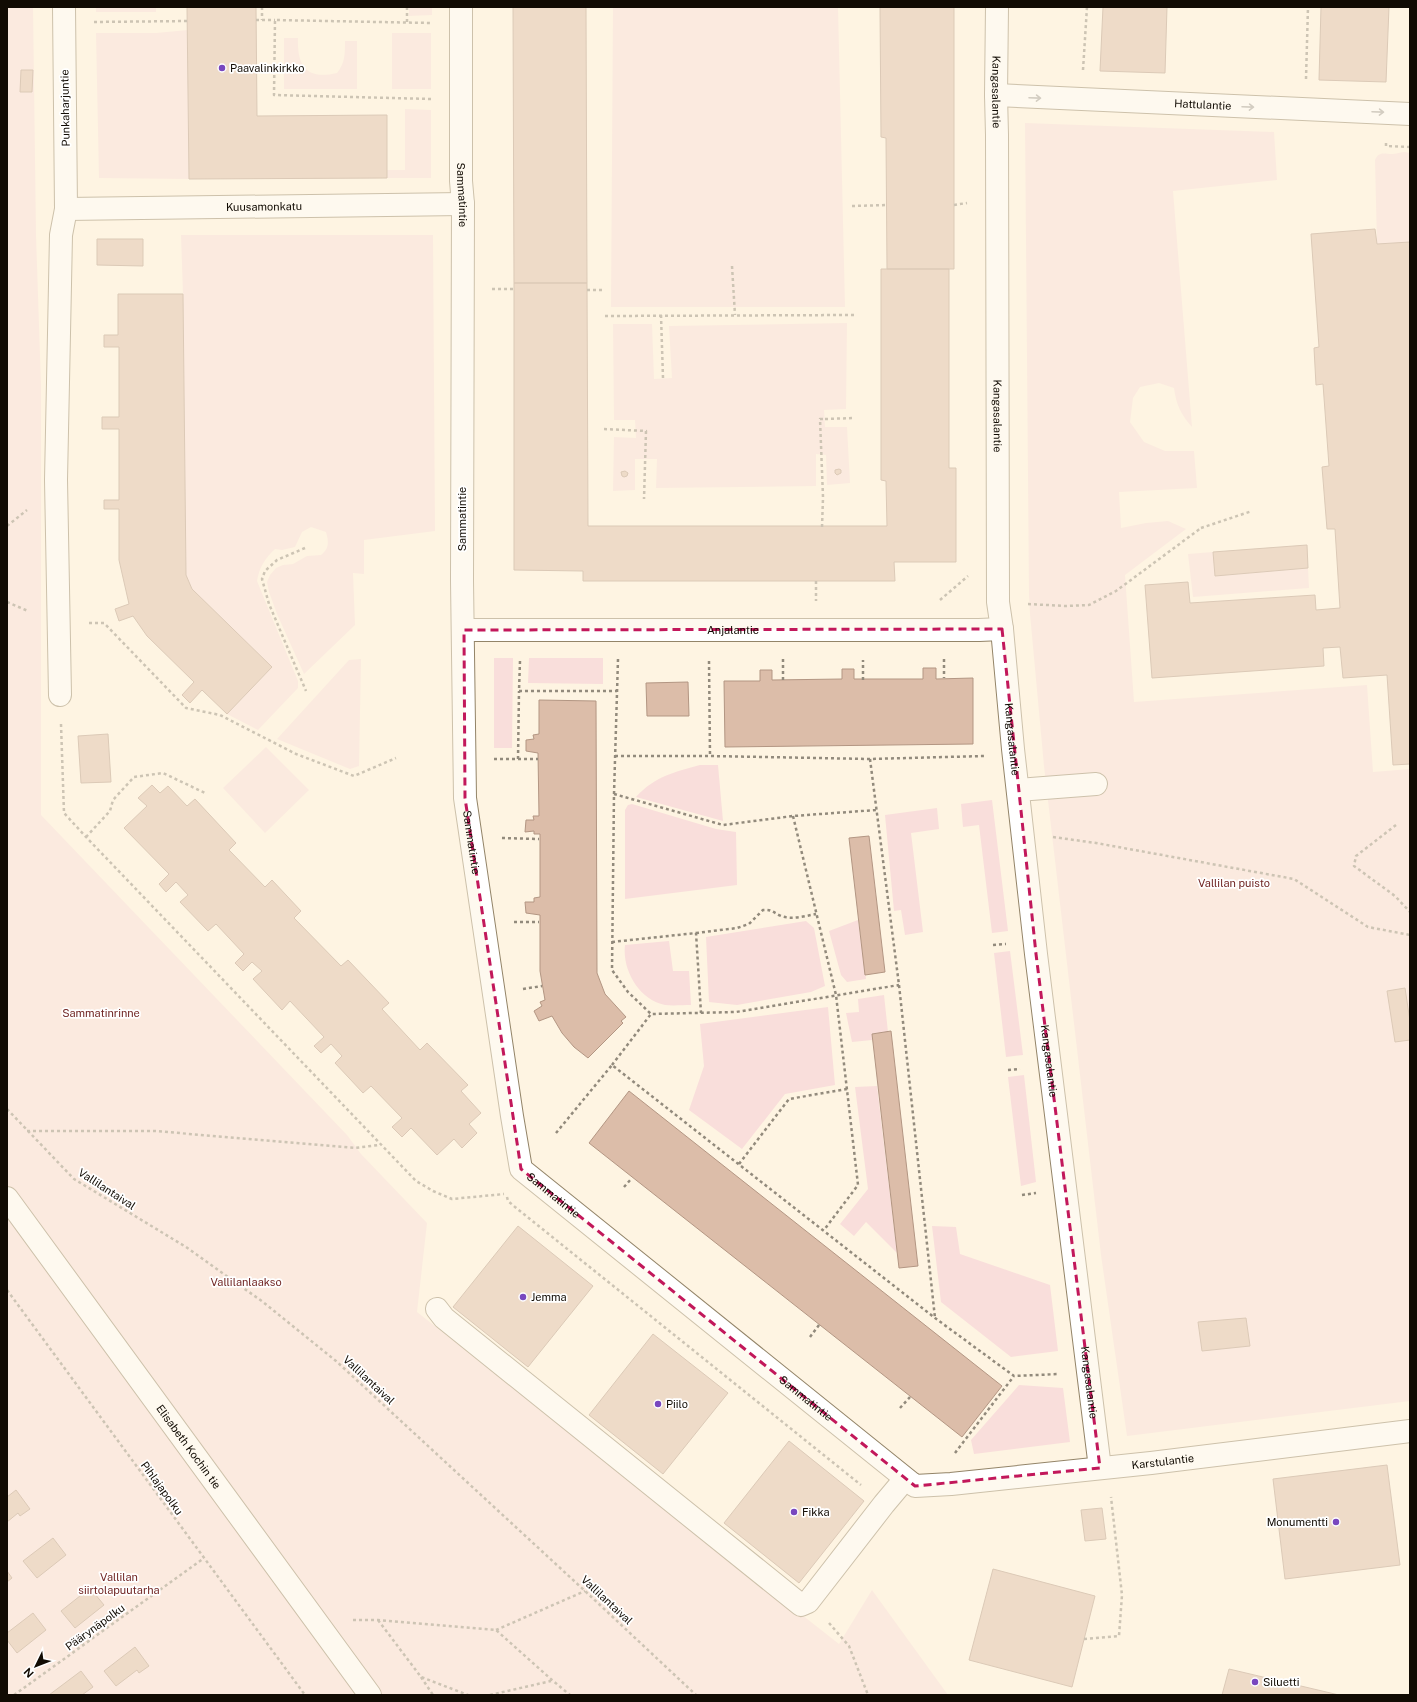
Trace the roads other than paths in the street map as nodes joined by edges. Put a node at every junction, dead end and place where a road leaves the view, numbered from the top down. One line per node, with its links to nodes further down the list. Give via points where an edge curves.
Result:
1 (64, 7): 7 (street, Punkaharjuntie)
2 (461, 7): 6 (street, Sammatintie)
3 (997, 7): 4 (street, Kangasalantie)
4 (996, 95): 5 (street, Hattulantie, one-way to 5); 8 (street, Kangasalantie, via 998,602)
5 (1410, 114)
6 (463, 204): 7 (street, Kuusamonkatu); 9 (street, Sammatintie)
7 (66, 209): 10 (street, Punkaharjuntie, via 61,235 57,472)
8 (1002, 629): 9 (street, Anjalantie); 12 (street, Kangasalantie)
9 (464, 630): 17 (street, Sammatintie, via 465,798 521,1169)
10 (60, 695)
11 (1096, 784): 12 (street)
12 (1018, 790): 16 (street, Kangasalantie)
13 (7, 1198): 18 (street, Elisabeth Kochin tie)
14 (438, 1309): 17 (street, via 444,1318 801,1604 808,1602 884,1504)
15 (1410, 1431): 16 (street, Karstulantie)
16 (1100, 1468): 17 (street, Karstulantie, via 951,1484)
17 (910, 1483)
18 (370, 1695)

